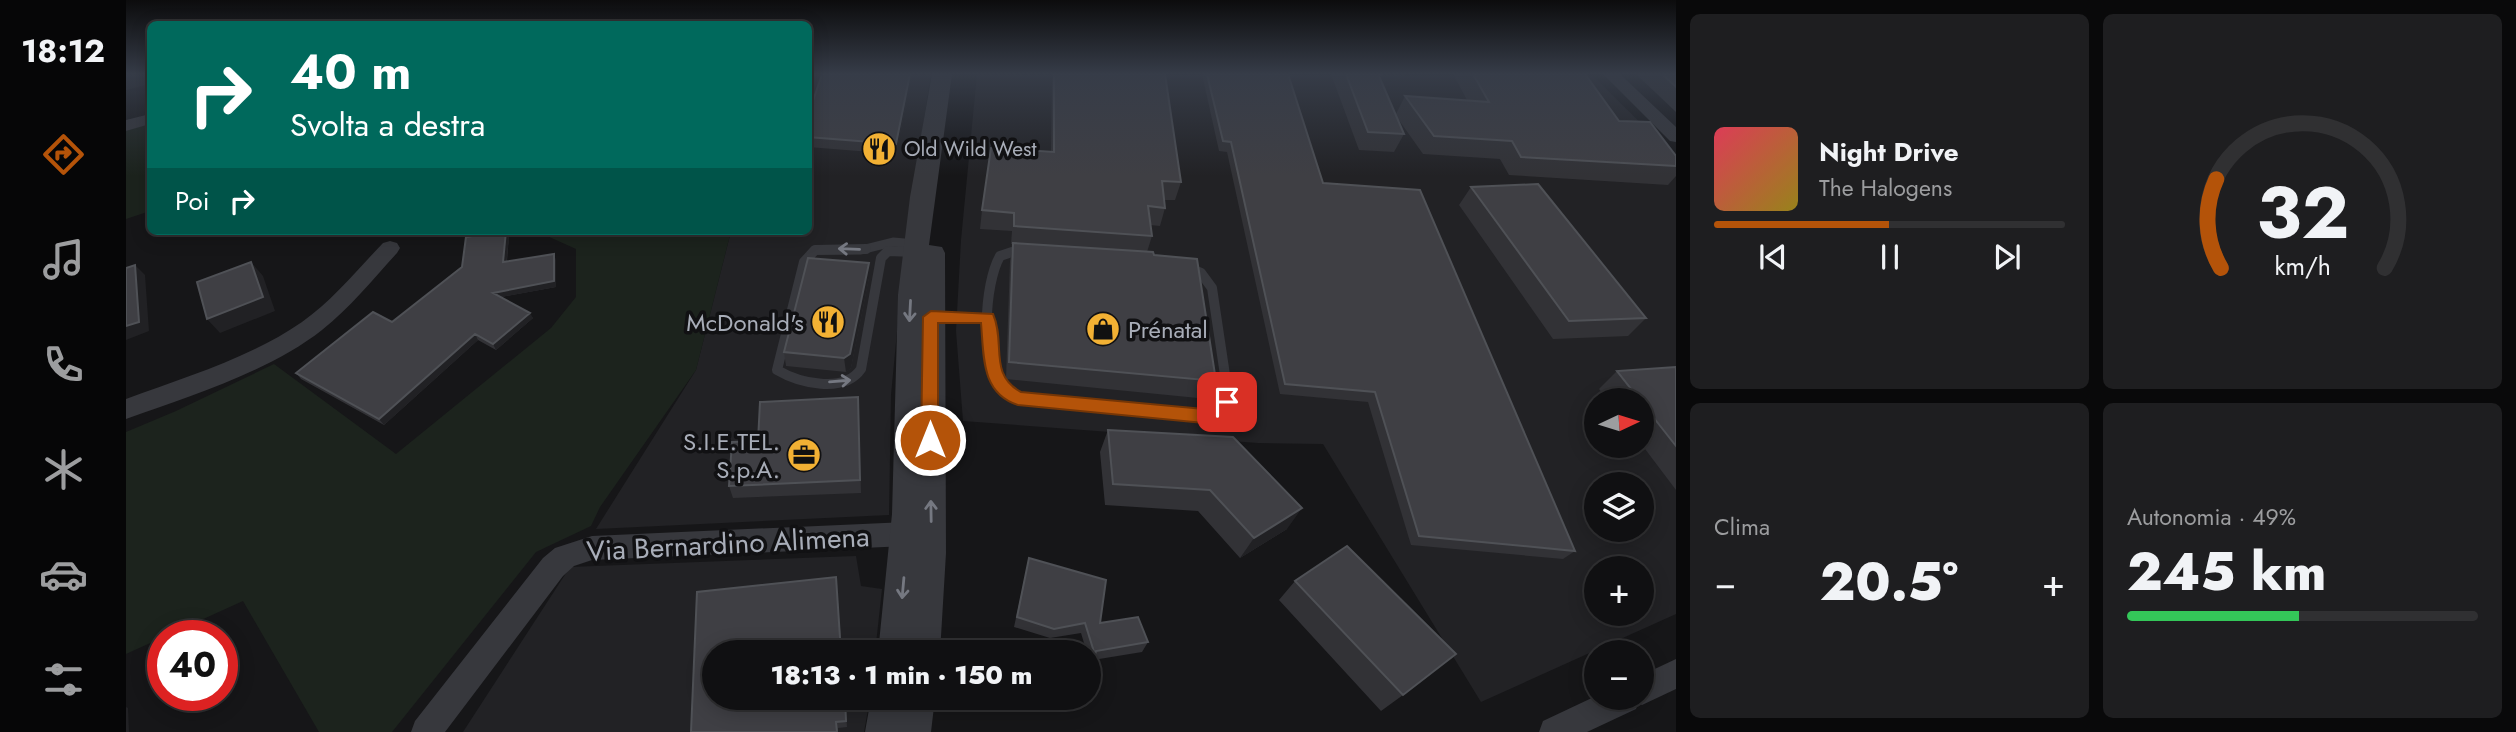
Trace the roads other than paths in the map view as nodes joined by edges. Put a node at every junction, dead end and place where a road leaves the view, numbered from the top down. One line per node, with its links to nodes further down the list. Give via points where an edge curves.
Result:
1 (937, 108): 8 (street, Via Bernardino Alimena)
2 (950, 108): 9 (street, via 934,227)
3 (1646, 108): 6 (street)
4 (147, 120): 5 (street)
5 (126, 126)
6 (1676, 137)
7 (390, 248): 11 (street, via 331,310 296,337)
8 (916, 248): 8 (lane, one-way to 8, via 893,242 861,250 810,252 777,370 801,379 832,382 856,376 883,253); 12 (street, Via Bernardino Alimena, one-way to 12, via 909,351)
9 (931, 317): 10 (lane); 14 (street, one-way to 9, via 932,524)
10 (988, 318): 10 (lane, via 994,376 1003,390 1018,398 1204,416 1226,408 1212,288 1201,273 1187,266 1004,254 992,269)
11 (126, 410)
12 (907, 534): 13 (street, Via Bernardino Alimena, one-way to 13); 20 (street, Via Bernardino Alimena, via 640,545 572,553 553,567)
13 (896, 640)
14 (923, 640)
15 (1676, 674): 16 (street)
16 (1654, 684)
17 (887, 710): 21 (street)
18 (915, 710): 22 (street)
19 (1600, 710): 23 (street)
20 (426, 732)
21 (884, 732)
22 (912, 732)
23 (1554, 732)

